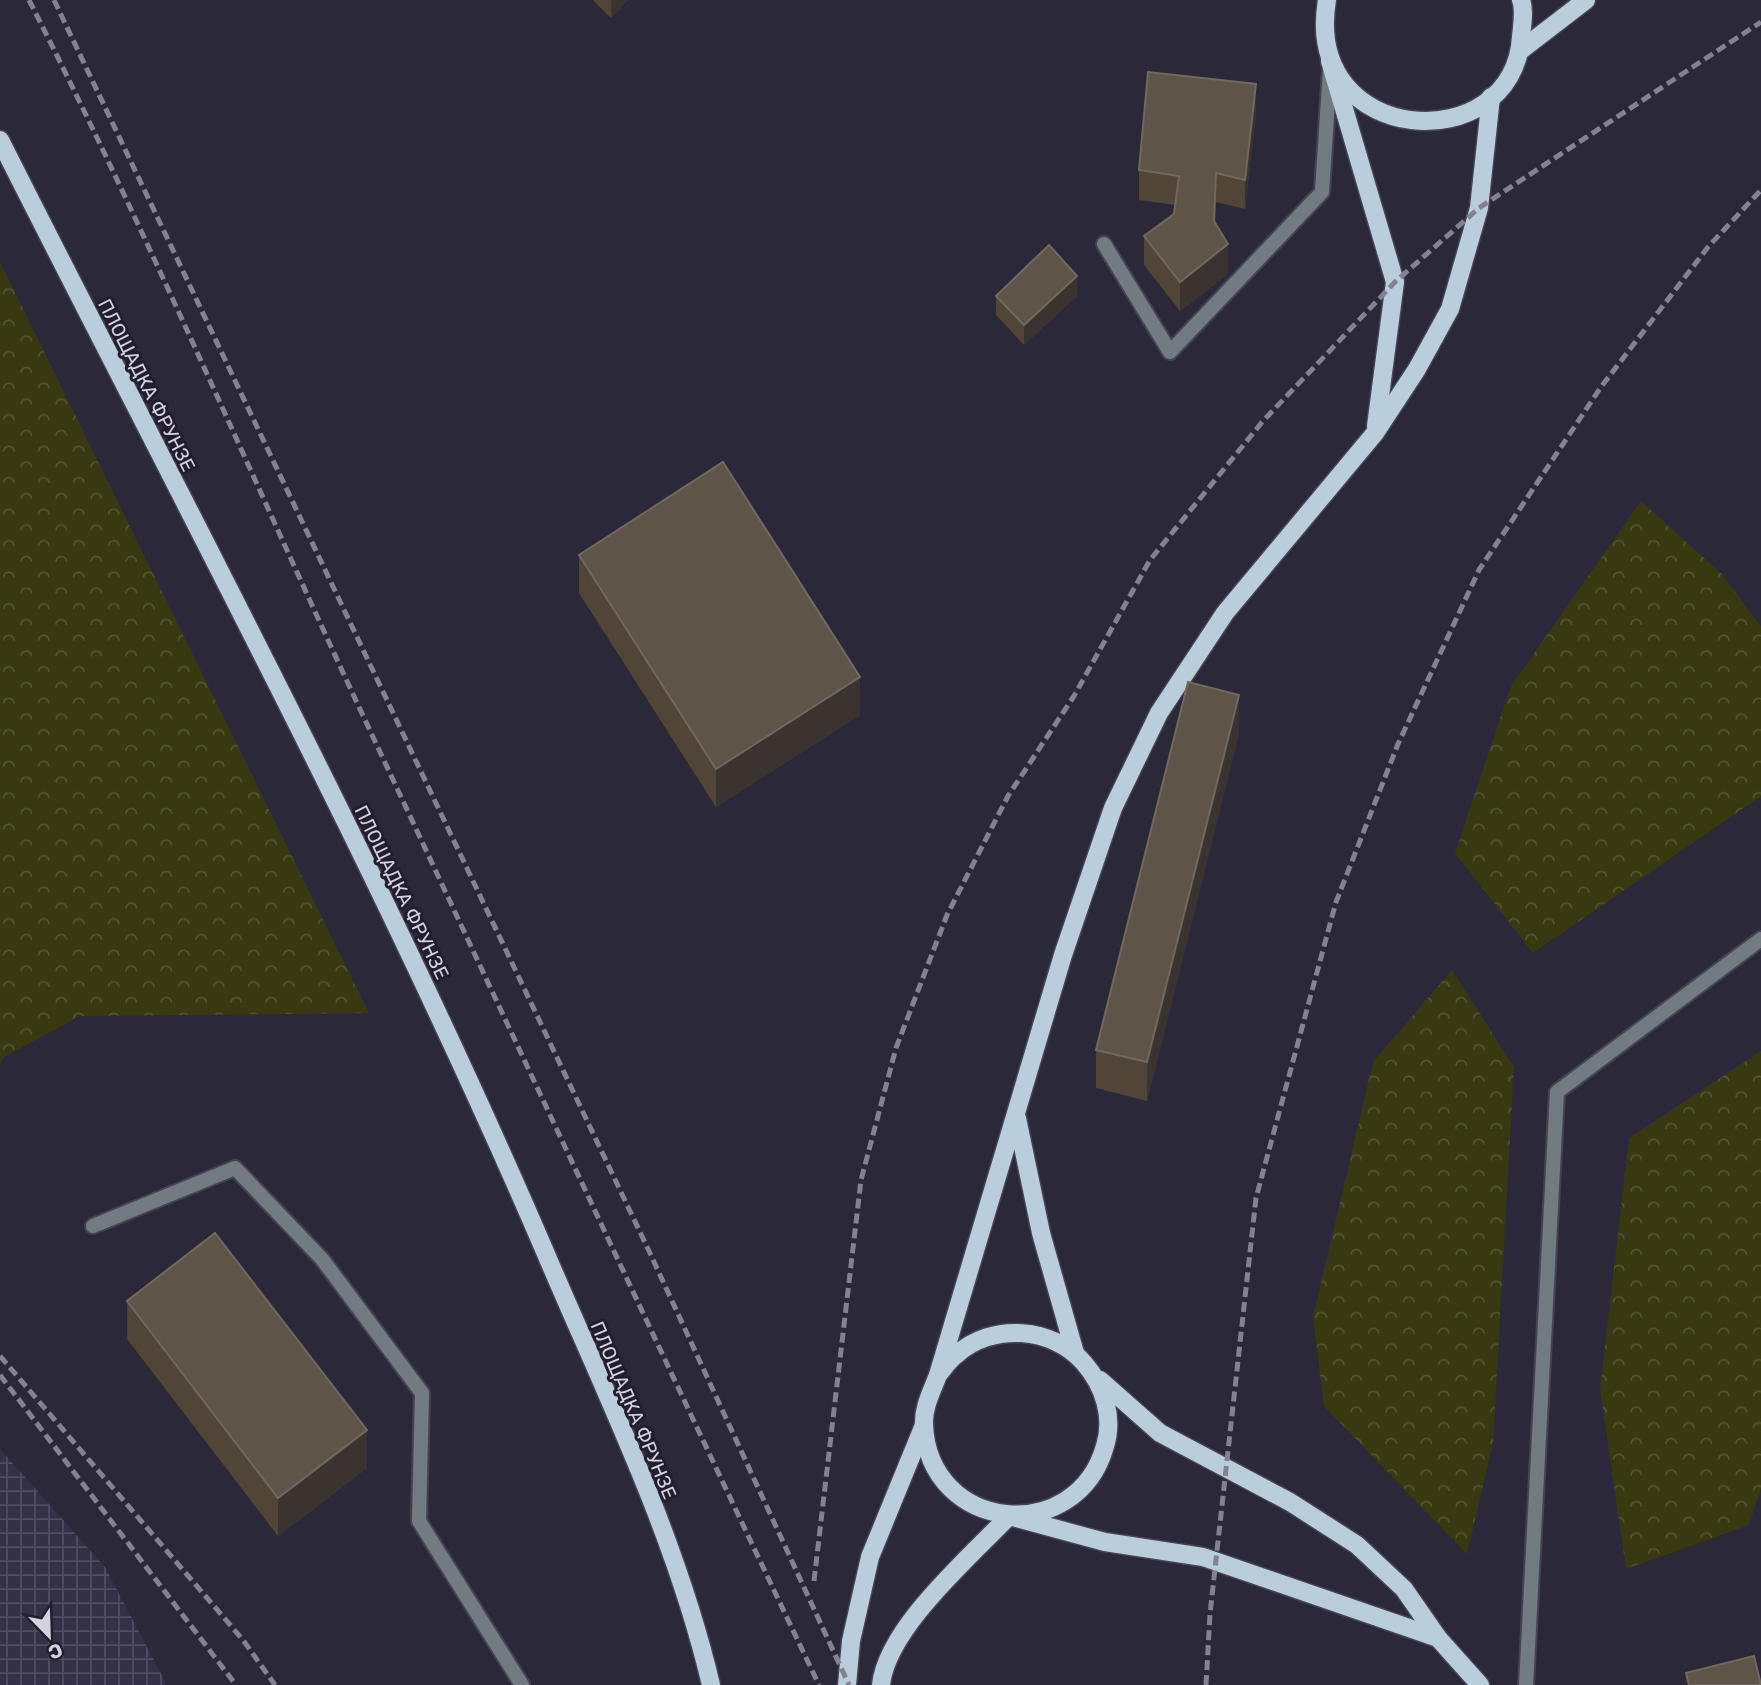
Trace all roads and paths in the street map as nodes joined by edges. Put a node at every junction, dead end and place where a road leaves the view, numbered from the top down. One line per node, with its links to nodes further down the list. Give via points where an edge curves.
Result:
1 (1327, 0): 5 (main road, via 1323,24)
2 (1521, 0): 4 (main road)
3 (1586, 0): 4 (main road)
4 (1521, 50): 6 (main road, via 1510,76)
5 (1330, 61): 6 (main road, via 1352,93 1383,115 1421,123 1459,117); 8 (street, via 1322,192 1170,352); 9 (main road, via 1395,282)
6 (1491, 97): 9 (main road, via 1479,208 1450,309)
7 (0, 140): 20 (main road, ПЛОЩАДКА ФРУНЗЕ, via 394,919 522,1199 646,1488 699,1636)
8 (1104, 244)
9 (1375, 433): 11 (main road, via 1226,613 1158,713 1113,807)
10 (1761, 939): 24 (street, via 1557,1092)
11 (1016, 1115): 13 (main road, via 1041,1233); 14 (main road)
12 (93, 1226): 19 (street, via 235,1168 323,1259 422,1393 419,1521)
13 (1075, 1353): 14 (main road, via 1047,1337 1016,1332 984,1338 956,1354); 15 (main road)
14 (938, 1375): 16 (main road)
15 (1095, 1376): 17 (main road, via 1106,1402 1109,1434 1100,1464 1082,1490 1041,1513); 18 (main road, via 1160,1433 1290,1502 1357,1545 1404,1589)
16 (924, 1425): 17 (main road, via 930,1457 946,1485 990,1513); 21 (main road, via 870,1557)
17 (1009, 1517): 18 (main road, via 1105,1542 1203,1557); 22 (main road, via 915,1614 882,1669)
18 (1438, 1638): 23 (main road)
19 (522, 1685)
20 (711, 1685)
21 (846, 1685)
22 (881, 1685)
23 (1480, 1685)
24 (1526, 1685)

